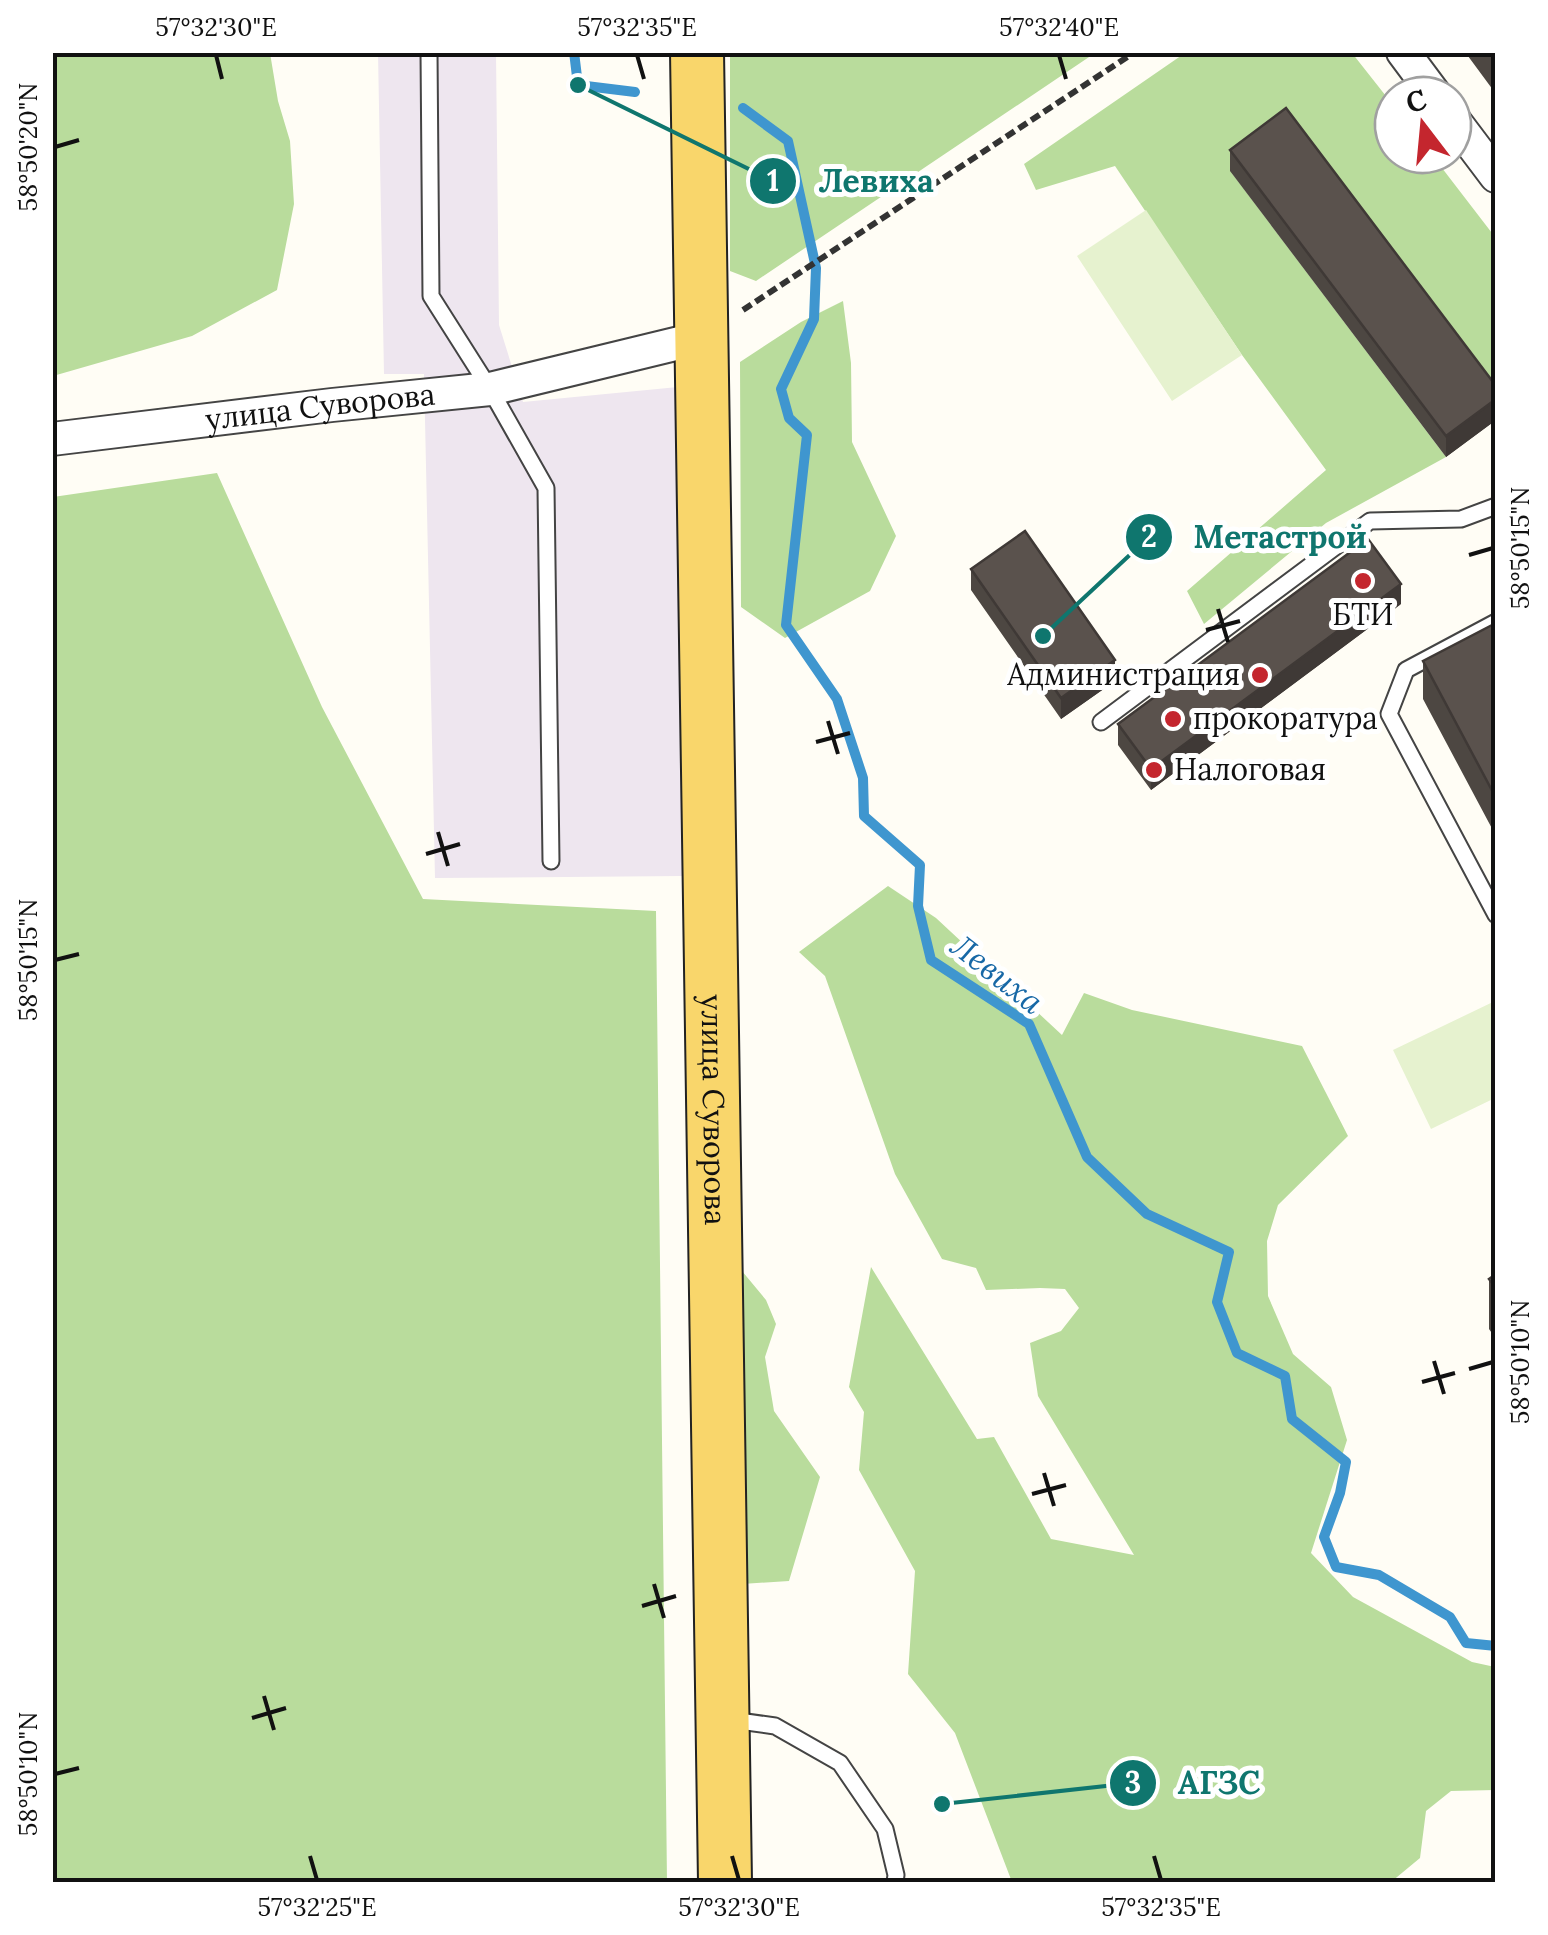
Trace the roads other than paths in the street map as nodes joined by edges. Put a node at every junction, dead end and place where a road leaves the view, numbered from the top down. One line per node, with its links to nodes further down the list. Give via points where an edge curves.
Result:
1 (429, 52): 8 (lane, via 431,296)
2 (697, 52): 7 (main road, улица Суворова)
3 (1404, 52): 4 (street)
4 (1421, 75)
5 (1473, 146): 6 (street)
6 (1496, 176)
7 (700, 338): 8 (street, улица Суворова); 15 (main road, улица Суворова)
8 (490, 389): 9 (street, улица Суворова); 13 (lane, via 546,488)
9 (52, 439)
10 (1496, 506): 12 (lane, via 1461,519 1370,521)
11 (1496, 622): 14 (lane, via 1406,670 1389,714)
12 (1101, 722)
13 (550, 860)
14 (1496, 916)
15 (723, 1718): 16 (main road, улица Суворова); 17 (lane, via 775,1726 840,1763 885,1829)
16 (725, 1882)
17 (895, 1882)

